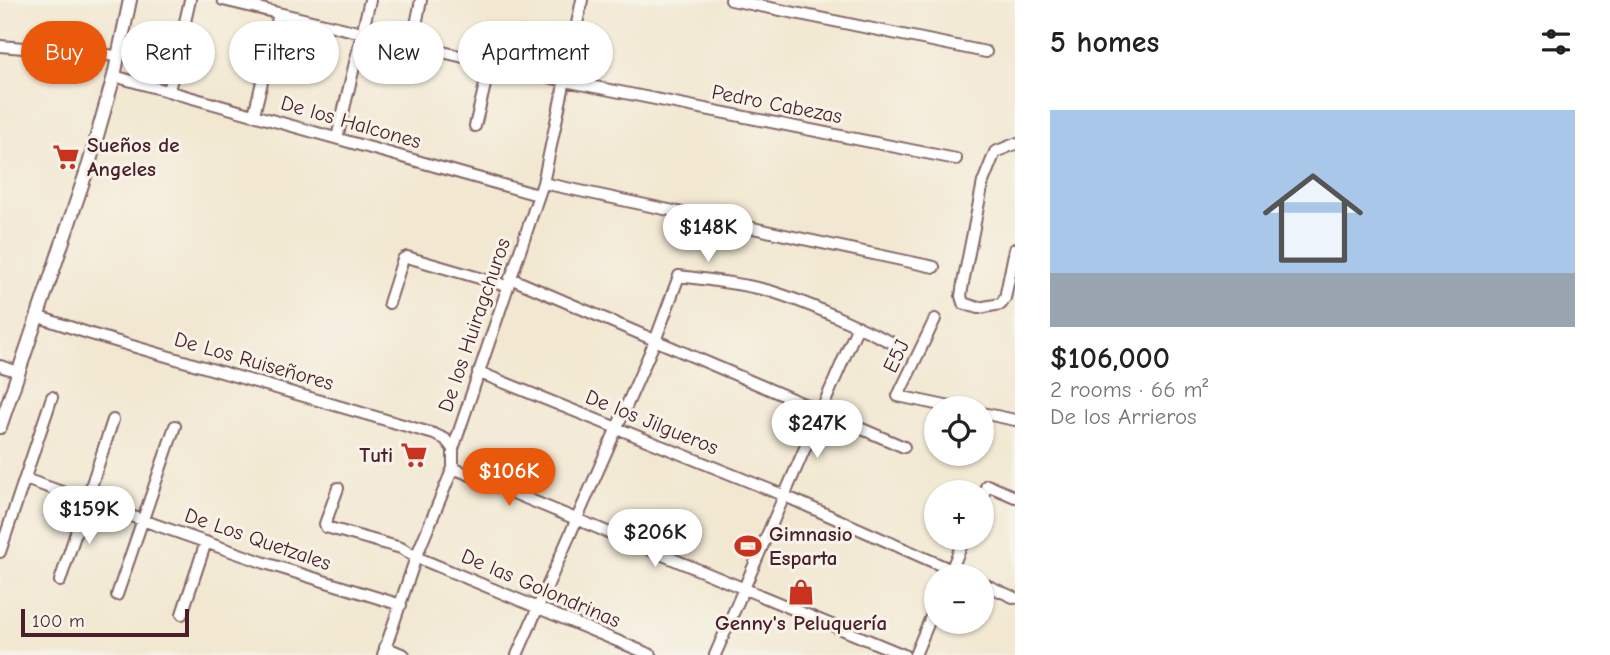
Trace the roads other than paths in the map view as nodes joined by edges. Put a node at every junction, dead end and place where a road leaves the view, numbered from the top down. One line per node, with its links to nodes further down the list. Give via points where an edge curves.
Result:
1 (130, 0): 15 (street)
2 (190, 0): 21 (street)
3 (223, 0): 8 (street, Pedro Cabezas)
4 (370, 0): 9 (street)
5 (421, 0): 10 (street)
6 (582, 0): 11 (street, De los Huiragchuros)
7 (730, 0): 14 (street)
8 (279, 14): 12 (street, Pedro Cabezas); 22 (street)
9 (364, 21)
10 (417, 21)
11 (578, 21)
12 (353, 31)
13 (0, 46): 15 (street)
14 (986, 52)
15 (118, 56): 17 (street)
16 (353, 68): 24 (street)
17 (114, 76): 21 (street, De los Halcones); 33 (street)
18 (485, 84): 23 (street)
19 (564, 84): 27 (street, De los Huiragchuros)
20 (580, 84): 26 (street, Pedro Cabezas)
21 (169, 91): 22 (street, De los Halcones)
22 (254, 114): 24 (street, De los Halcones)
23 (475, 127)
24 (337, 138): 28 (street, De los Halcones)
25 (1014, 144): 29 (street, via 995,152 983,182 963,303 978,308 1001,304)
26 (956, 159)
27 (543, 183): 28 (street, De los Huiragchuros); 30 (street)
28 (538, 195): 31 (street, De los Huiragchuros)
29 (1015, 249)
30 (934, 267)
31 (508, 282): 32 (street, via 407,257); 36 (street); 40 (street, De los Huiragchuros)
32 (388, 303)
33 (39, 317): 39 (street); 51 (street, De Los Ruiseñores, via 424,431 445,439)
34 (935, 319): 42 (street, E5J, via 898,396)
35 (858, 326): 36 (street, via 771,292 679,276); 37 (street); 43 (street)
36 (654, 341): 43 (street); 49 (street)
37 (901, 347)
38 (0, 366): 39 (street)
39 (19, 372): 48 (street)
40 (478, 372): 49 (street, De los Jilgueros); 51 (street, De los Huiragchuros)
41 (52, 397): 53 (street)
42 (924, 401)
43 (821, 412): 50 (street); 56 (street)
44 (994, 416): 46 (street)
45 (113, 419): 58 (street)
46 (1015, 420)
47 (175, 426): 60 (street)
48 (0, 427)
49 (617, 428): 56 (street, De los Jilgueros); 59 (street)
50 (904, 447)
51 (453, 449): 52 (street, De los Huiragchuros)
52 (453, 468): 59 (street); 63 (street, De los Huiragchuros)
53 (25, 479): 58 (street, De Los Quetzales); 62 (street)
54 (338, 488): 63 (street, De las Golondrinas, via 326,527 401,548)
55 (994, 488): 57 (street)
56 (785, 496): 64 (street, De los Jilgueros); 67 (street)
57 (1015, 497)
58 (87, 500): 60 (street, De Los Quetzales); 65 (street)
59 (576, 519): 67 (street); 71 (street)
60 (144, 520): 61 (street, De Los Quetzales); 68 (street)
61 (206, 542): 70 (street, De Los Quetzales); 72 (street)
62 (0, 552)
63 (416, 557): 70 (street, De los Huiragchuros); 71 (street, De las Golondrinas)
64 (931, 564)
65 (60, 582)
66 (994, 588): 69 (street)
67 (745, 589): 78 (street); 79 (street)
68 (117, 595)
69 (1015, 598)
70 (401, 605): 74 (street, De los Huiragchuros)
71 (538, 607): 76 (street); 77 (street, De las Golondrinas)
72 (182, 614)
73 (924, 634): 80 (street)
74 (384, 651): 75 (street)
75 (404, 655)
76 (517, 655)
77 (651, 655)
78 (715, 655)
79 (904, 655)
80 (915, 655)

